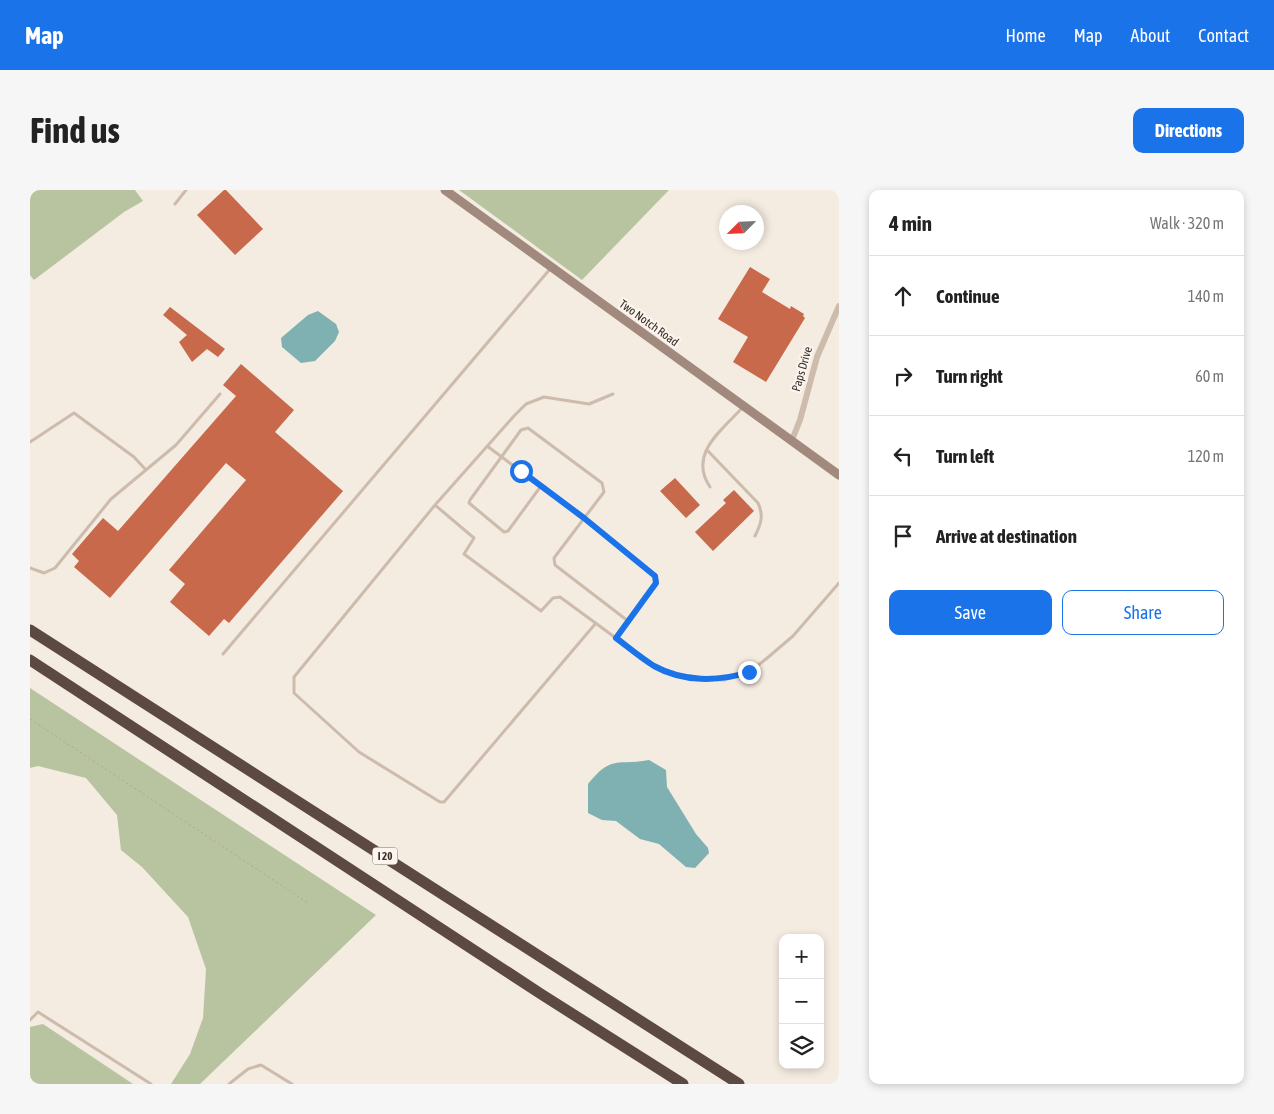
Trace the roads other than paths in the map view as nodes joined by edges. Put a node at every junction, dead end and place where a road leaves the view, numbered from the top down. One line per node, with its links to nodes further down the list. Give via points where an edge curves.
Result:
1 (186, 190): 3 (lane)
2 (445, 190): 4 (street, Two Notch Road)
3 (175, 204)
4 (552, 267): 8 (street, Two Notch Road); 27 (lane)
5 (839, 306): 9 (street, Paps Drive, via 817,357)
6 (220, 394): 14 (lane, via 176,445)
7 (613, 394): 11 (lane, via 589,404 544,397 526,404)
8 (743, 406): 9 (street, Two Notch Road); 12 (lane)
9 (792, 440): 15 (street, Two Notch Road)
10 (30, 442): 14 (lane, via 74,413 134,457)
11 (487, 446): 13 (lane); 18 (lane)
12 (707, 450): 17 (lane, via 702,459 702,475); 20 (lane, via 758,503 762,512)
13 (501, 457): 16 (lane); 16 (lane, via 469,503 504,532 511,529); 19 (lane, via 521,430 528,428 564,454 604,486 604,492)
14 (146, 470): 21 (lane, via 111,499 53,570 44,573)
15 (839, 475)
16 (541, 486): 19 (lane)
17 (710, 487)
18 (436, 505): 24 (lane, via 472,535 474,542 464,554 541,611 552,598 560,597); 24 (lane, via 298,670 293,685 294,693 359,752 440,802 447,799)
19 (584, 518): 23 (lane, via 657,580); 23 (lane, via 554,558 555,565)
20 (755, 536)
21 (30, 568)
22 (839, 583): 26 (lane, via 793,636 766,659 749,672 724,680 689,678 654,666)
23 (628, 621): 26 (lane)
24 (596, 623): 26 (lane)
25 (30, 630): 34 (highway, I 20)
26 (616, 638)
27 (223, 654)
28 (30, 660): 33 (highway, I 20)
29 (30, 1020): 30 (lane, via 38,1012)
30 (152, 1084)
31 (229, 1084): 32 (lane, via 248,1069 261,1065)
32 (292, 1084)
33 (684, 1084)
34 (739, 1084)

